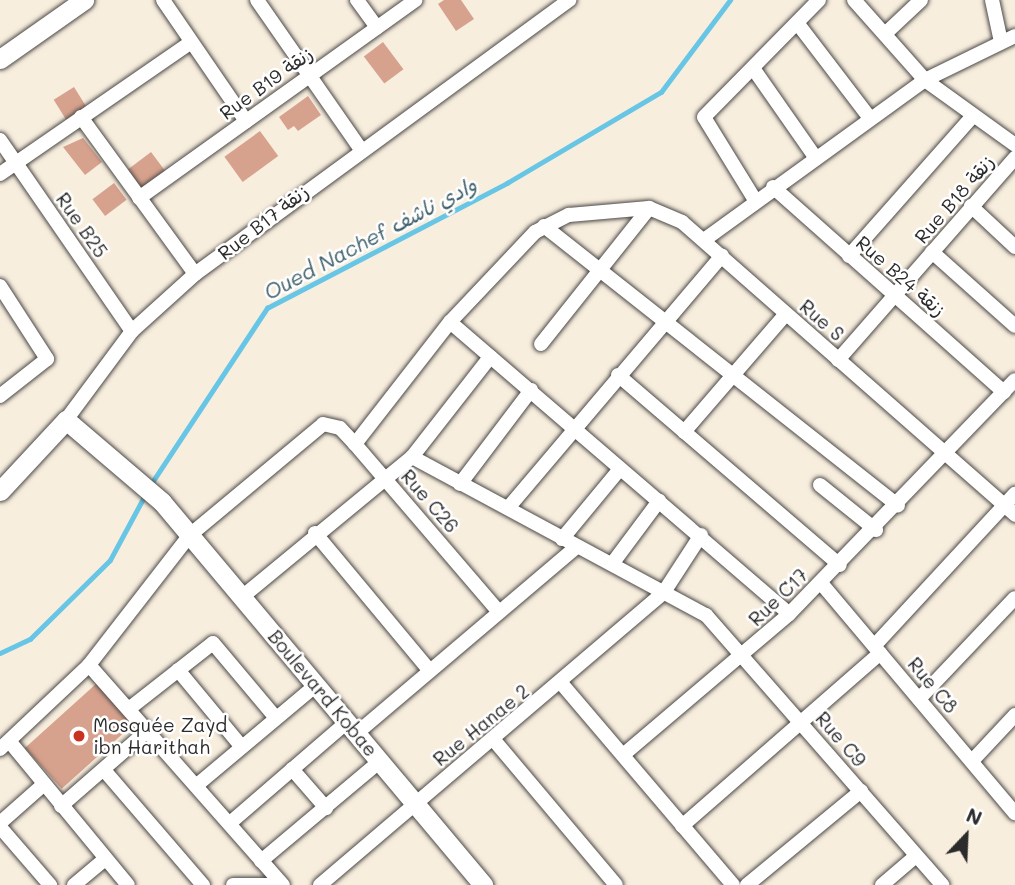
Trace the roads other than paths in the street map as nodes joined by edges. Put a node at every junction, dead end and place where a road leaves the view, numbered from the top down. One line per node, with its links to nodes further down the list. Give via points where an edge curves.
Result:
1 (84, 0): 16 (main road)
2 (163, 0): 15 (street)
3 (257, 0): 18 (street)
4 (357, 0): 12 (street)
5 (416, 0): 12 (street, Rue B19 زنقة)
6 (569, 0): 26 (street, Rue B17 زنقة)
7 (819, 0): 11 (street)
8 (855, 0): 13 (street)
9 (921, 0): 13 (street)
10 (992, 0): 14 (street)
11 (798, 24): 17 (street); 21 (street)
12 (377, 28): 18 (street, Rue B19 زنقة)
13 (886, 33): 19 (street)
14 (1008, 39): 19 (street)
15 (191, 42): 20 (street); 23 (street)
16 (0, 59)
17 (755, 71): 27 (street); 33 (street, via 704,119)
18 (310, 75): 23 (street, Rue B19 زنقة); 26 (street)
19 (925, 80): 21 (street); 22 (street)
20 (81, 117): 29 (street); 32 (street)
21 (869, 117): 27 (street)
22 (972, 117): 25 (street); 41 (street)
23 (246, 121): 32 (street, Rue B19 زنقة)
24 (0, 140): 29 (street, Rue B25)
25 (1015, 145)
26 (360, 148): 43 (street, Rue B17 زنقة)
27 (815, 158): 31 (street)
28 (1015, 158): 34 (street, Rue B18 زنقة)
29 (16, 163): 30 (street); 50 (street, Rue B25)
30 (0, 174)
31 (773, 187): 33 (street); 41 (street, Rue B24 زنقة)
32 (139, 198): 43 (street)
33 (755, 200): 37 (street)
34 (971, 206): 38 (street); 39 (street, Rue B18 زنقة)
35 (649, 208): 36 (street, via 569,215); 37 (street, Rue S, via 671,215); 42 (street)
36 (544, 226): 42 (street); 48 (street)
37 (704, 240): 40 (street, Rue S)
38 (1015, 247)
39 (932, 252): 45 (street, Rue B18 زنقة); 49 (street)
40 (722, 256): 46 (street, Rue S); 47 (street)
41 (849, 256): 45 (street, Rue B24 زنقة)
42 (598, 267): 47 (street); 51 (street)
43 (195, 274): 50 (street, Rue B17 زنقة)
44 (0, 286): 59 (street, via 47,359)
45 (893, 295): 53 (street, Rue B18 زنقة); 58 (street, Rue B24 زنقة)
46 (786, 314): 53 (street, Rue S); 54 (street)
47 (666, 321): 54 (street); 55 (street)
48 (450, 322): 52 (street); 63 (street)
49 (1015, 326)
50 (132, 331): 60 (street, Rue B17 زنقة)
51 (541, 344)
52 (490, 357): 57 (street); 65 (street)
53 (838, 360): 64 (street, Rue S)
54 (734, 374): 62 (street); 73 (street)
55 (618, 375): 61 (street); 62 (street)
56 (1015, 380): 58 (street)
57 (531, 390): 61 (street); 68 (street)
58 (1004, 392): 64 (street)
59 (0, 396)
60 (66, 420): 70 (main road, Rue B17 زنقة); 78 (main road, Boulevard Kobae, via 162,502)
61 (574, 427): 66 (street); 74 (street)
62 (684, 432): 83 (street)
63 (355, 444): 67 (street, Rue C26); 78 (street, Rue C26, via 328,423)
64 (947, 455): 73 (street, Rue C17); 75 (street, Rue S)
65 (412, 457): 67 (street); 68 (street, Rue C9)
66 (620, 469): 72 (street); 80 (street)
67 (384, 478): 77 (street); 88 (street, Rue C26)
68 (460, 484): 74 (street, Rue C9)
69 (820, 485): 76 (street)
70 (0, 491)
71 (1015, 494): 75 (street)
72 (660, 501): 79 (street); 82 (street)
73 (898, 506): 76 (street, Rue C17)
74 (508, 508): 80 (street, Rue C9)
75 (1010, 510): 90 (street)
76 (876, 530): 83 (street, Rue C17)
77 (315, 533): 86 (street); 94 (street)
78 (190, 535): 86 (main road, Boulevard Kobae); 92 (street)
79 (701, 535): 85 (street, Rue Hanae 2); 89 (street)
80 (562, 539): 81 (street, Rue C9)
81 (576, 547): 82 (street, Rue C9); 88 (street)
82 (612, 564): 85 (street, Rue C9)
83 (840, 565): 84 (street, Rue C17)
84 (821, 583): 89 (street, Rue C17); 90 (street, Rue C8)
85 (664, 592): 91 (street, Rue C9, via 711,619); 95 (street, Rue Hanae 2)
86 (242, 597): 96 (main road, Boulevard Kobae)
87 (1015, 598): 97 (street)
88 (499, 612): 94 (street)
89 (789, 614): 91 (street, Rue C17)
90 (878, 649): 97 (street, Rue C8); 101 (street)
91 (745, 655): 101 (street, Rue C9); 107 (street, Rue C17)
92 (89, 665): 98 (street); 105 (street)
93 (178, 670): 98 (street); 100 (street, via 216,644); 106 (street)
94 (429, 670): 102 (street)
95 (562, 684): 104 (street, Rue Hanae 2); 107 (street)
96 (316, 685): 100 (street); 102 (main road, Boulevard Kobae)
97 (919, 699): 109 (street, Rue C8)
98 (130, 708): 103 (street)
99 (1015, 715): 109 (street)
100 (276, 718): 106 (street)
101 (801, 721): 114 (street, Rue C9); 121 (street)
102 (352, 727): 108 (main road, Boulevard Kobae); 110 (street)
103 (148, 730): 111 (street); 113 (street)
104 (494, 740): 115 (street, Rue Hanae 2); 133 (street)
105 (5, 746): 112 (street)
106 (242, 747): 113 (street)
107 (624, 755): 121 (street)
108 (380, 761): 115 (main road, Boulevard Kobae); 117 (street)
109 (972, 761): 118 (street, Rue C8)
110 (292, 769): 117 (street); 119 (street)
111 (104, 770): 116 (street); 128 (street)
112 (43, 785): 116 (street); 120 (street)
113 (197, 785): 119 (street)
114 (861, 791): 122 (street, Rue C9); 135 (street)
115 (415, 804): 131 (street, Rue Hanae 2); 132 (main road, Boulevard Kobae)
116 (61, 806): 123 (street)
117 (326, 808): 124 (street)
118 (1015, 813)
119 (230, 823): 124 (street)
120 (0, 825): 125 (street)
121 (682, 826): 134 (street)
122 (916, 856): 136 (street); 137 (street, Rue C9)
123 (105, 859): 126 (street); 127 (street)
124 (261, 861): 130 (street)
125 (50, 885)
126 (74, 885)
127 (128, 885)
128 (203, 885)
129 (233, 885): 130 (street)
130 (281, 885)
131 (320, 885)
132 (483, 885)
133 (616, 885)
134 (733, 885)
135 (747, 885)
136 (882, 885)
137 (942, 885)

